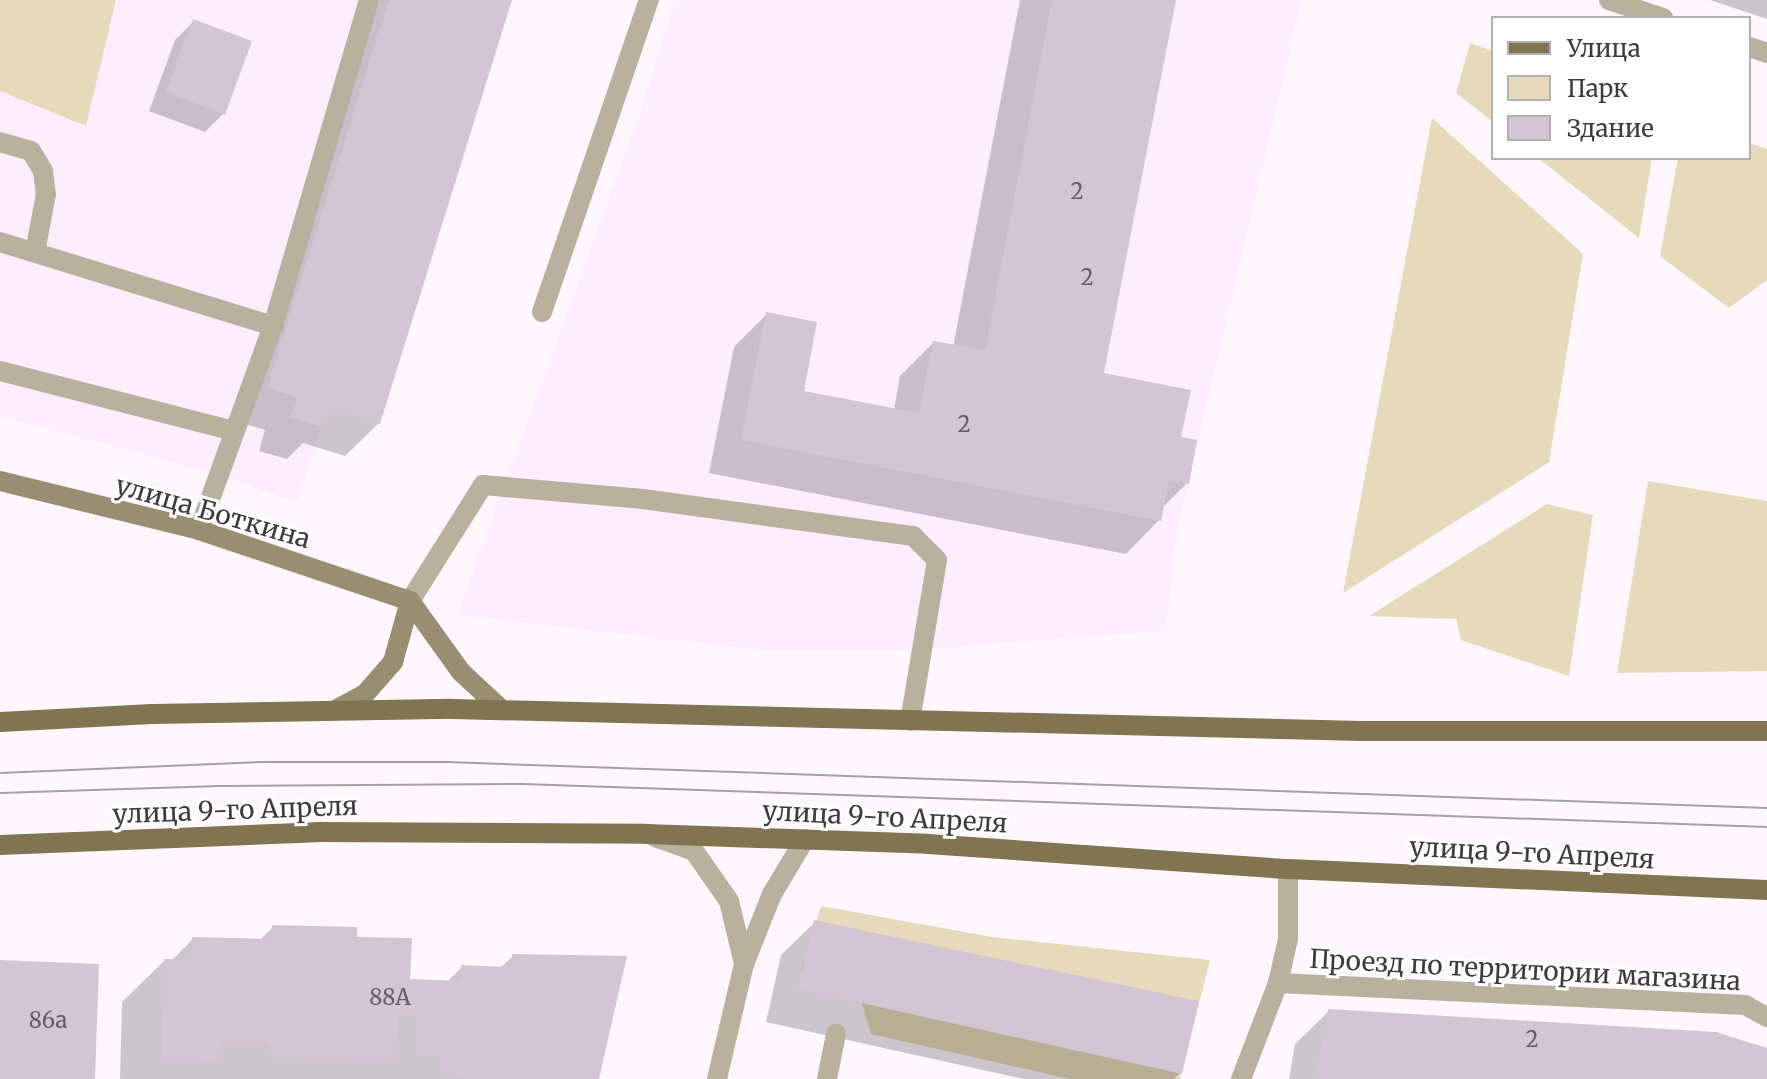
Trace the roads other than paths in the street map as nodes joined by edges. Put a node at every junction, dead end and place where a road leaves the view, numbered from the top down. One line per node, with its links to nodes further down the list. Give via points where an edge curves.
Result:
1 (369, 0): 9 (street)
2 (649, 0): 8 (street)
3 (1609, 0): 4 (street)
4 (1657, 16)
5 (0, 142): 7 (street, via 31,151 43,171 46,194)
6 (0, 242): 7 (street)
7 (35, 252): 9 (street)
8 (542, 312)
9 (273, 326): 11 (street)
10 (0, 371): 11 (street)
11 (234, 431): 13 (street)
12 (0, 481): 13 (street, улица Боткина)
13 (199, 530): 14 (street, улица Боткина)
14 (410, 601): 15 (street, via 393,662 365,694); 16 (street, via 461,672); 17 (street, via 483,485 643,499 913,536 937,560)
15 (335, 710): 16 (main road); 18 (main road)
16 (502, 710): 17 (main road)
17 (910, 721): 19 (main road, via 1362,731)
18 (0, 722)
19 (1766, 730)
20 (646, 834): 21 (main road, улица 9-го Апреля); 22 (main road, улица 9-го Апреля, via 317,832); 25 (street, via 694,851 729,901)
21 (805, 839): 23 (main road, улица 9-го Апреля); 25 (street, via 772,894)
22 (0, 845)
23 (1288, 869): 24 (main road, улица 9-го Апреля); 26 (street, via 1288,939)
24 (1765, 890)
25 (744, 964): 29 (street)
26 (1278, 983): 27 (street, Проезд по территории магазина, via 1745,1005); 31 (street)
27 (1767, 1017)
28 (836, 1034): 30 (street)
29 (717, 1079)
30 (827, 1079)
31 (1241, 1079)

